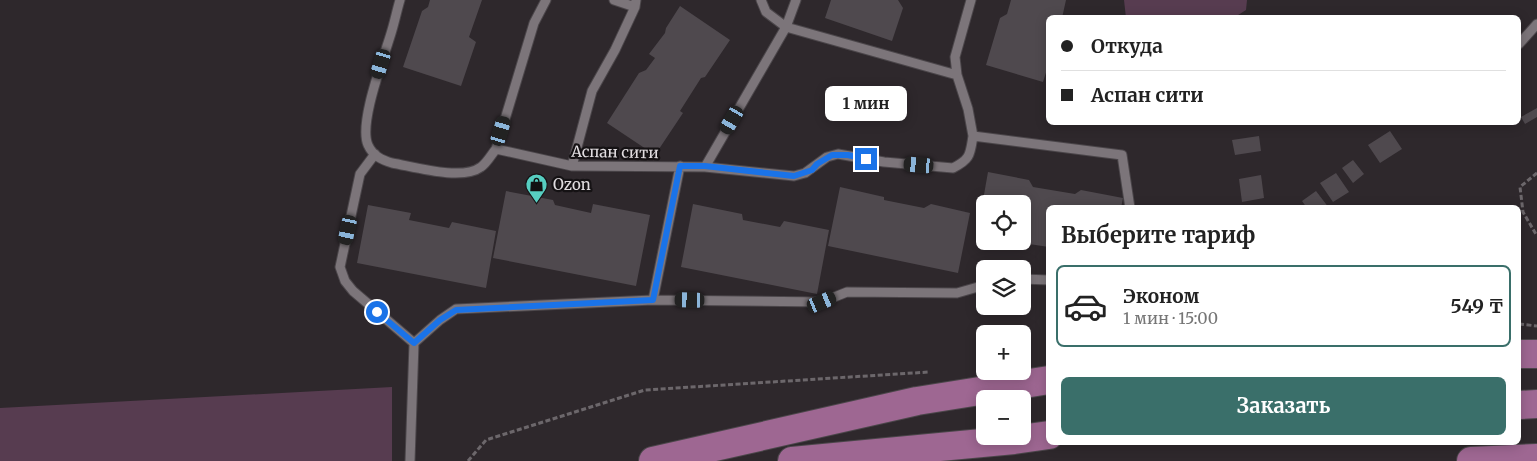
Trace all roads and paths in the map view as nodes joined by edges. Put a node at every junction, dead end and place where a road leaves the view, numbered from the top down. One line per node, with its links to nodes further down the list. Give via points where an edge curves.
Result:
1 (400, 0): 14 (lane, via 371,97 366,136)
2 (546, 0): 13 (lane, via 534,23)
3 (614, 0): 7 (lane)
4 (761, 0): 9 (lane, via 766,12)
5 (796, 0): 9 (lane)
6 (972, 0): 11 (lane, via 955,57)
7 (636, 3): 15 (lane, via 592,91)
8 (1537, 24): 10 (lane)
9 (786, 27): 11 (lane); 17 (lane)
10 (1521, 42)
11 (957, 75): 12 (lane)
12 (973, 136): 17 (lane, Аспан сити, via 970,155 953,168 838,154 827,157 806,173 794,176); 19 (lane, via 1122,155)
13 (496, 149): 14 (lane, via 482,166 471,173 459,174 392,163); 15 (lane, Аспан сити)
14 (374, 154): 27 (lane, via 360,174 340,267 353,291)
15 (572, 166): 16 (lane, Аспан сити)
16 (680, 166): 17 (lane, Аспан сити); 24 (lane)
17 (705, 166)
18 (1537, 173): 20 (path, via 1520,187 1524,212)
19 (1130, 205)
20 (1537, 236)
21 (1031, 279): 22 (lane)
22 (1046, 280)
23 (976, 288): 24 (lane, via 957,293 847,292 822,302)
24 (653, 300): 27 (lane, via 456,310)
25 (1521, 324): 26 (path)
26 (1537, 326)
27 (414, 343): 36 (lane)
28 (1521, 354): 29 (main road)
29 (1537, 354)
30 (936, 372): 37 (path, via 645,390 486,440)
31 (1046, 380): 38 (main road, via 917,401)
32 (1537, 404): 33 (main road)
33 (1521, 405)
34 (1046, 435): 39 (main road)
35 (1537, 458): 40 (main road)
36 (410, 461)
37 (468, 461)
38 (653, 461)
39 (792, 461)
40 (1471, 461)

